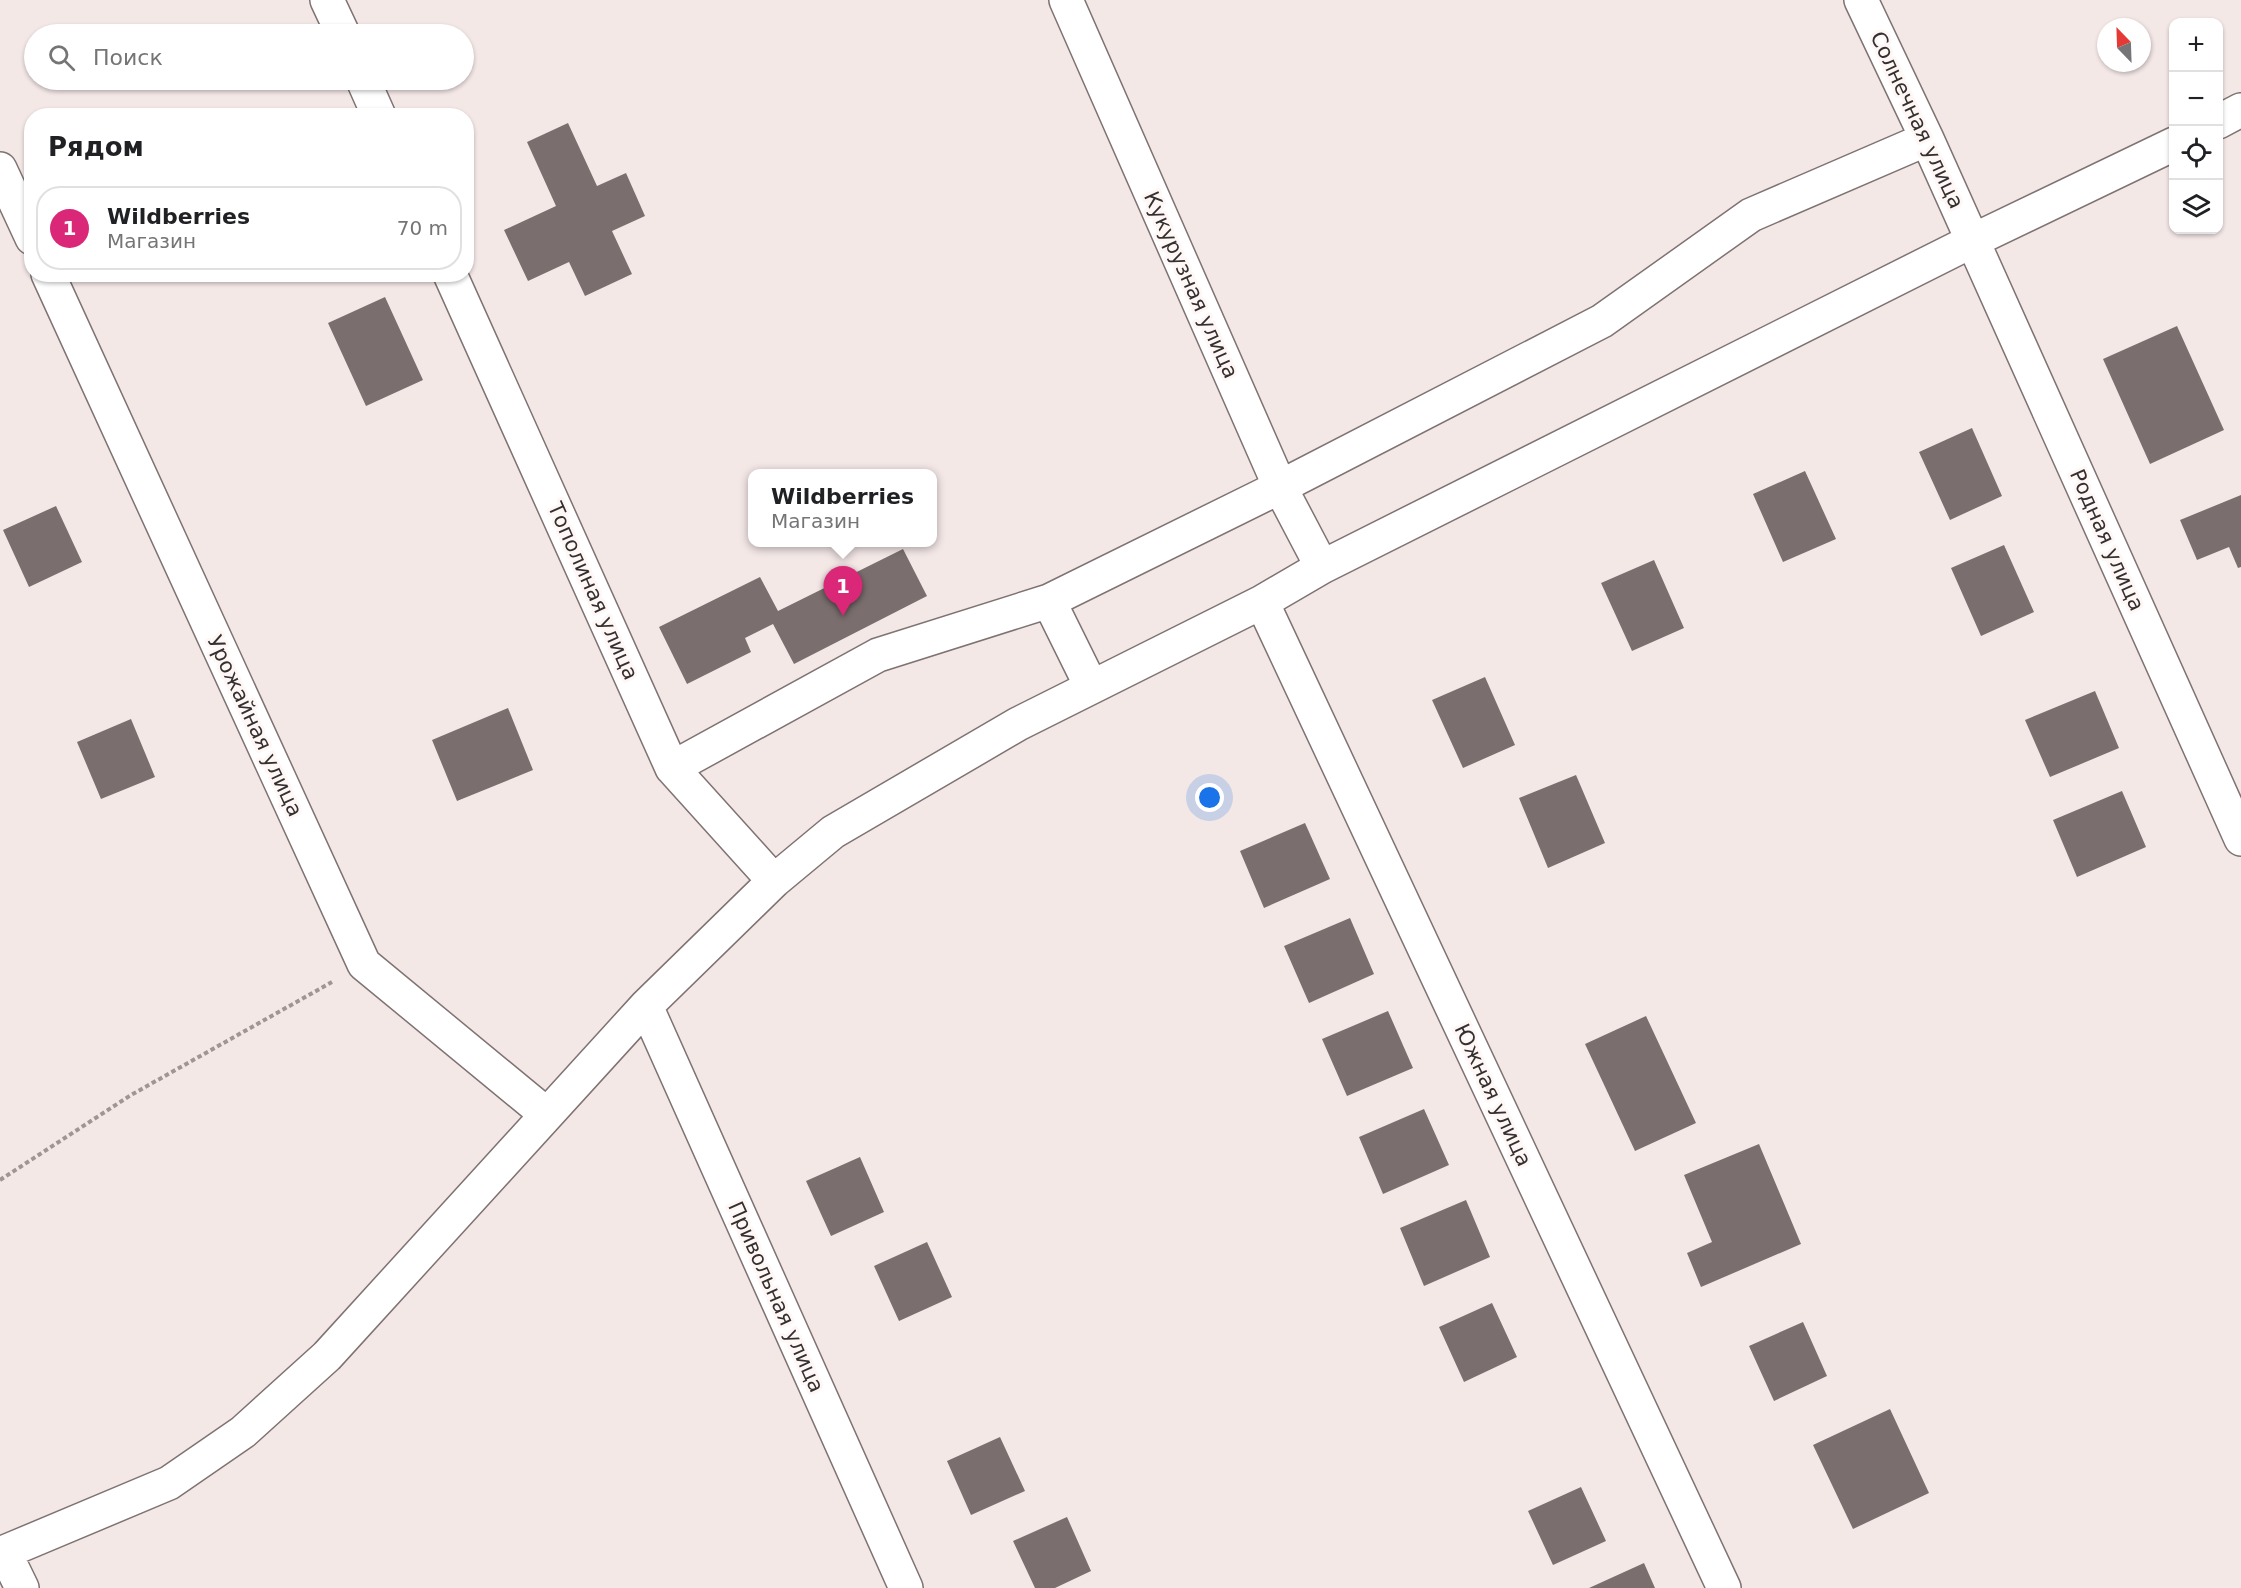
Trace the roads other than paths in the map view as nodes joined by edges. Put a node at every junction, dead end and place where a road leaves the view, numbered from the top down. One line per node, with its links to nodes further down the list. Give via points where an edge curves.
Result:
1 (327, 0): 4 (street)
2 (1066, 0): 16 (street, Кукурузная улица)
3 (1861, 0): 9 (street, Солнечная улица)
4 (338, 24)
5 (367, 90): 6 (street)
6 (375, 108)
7 (2241, 110): 8 (street)
8 (2223, 119)
9 (1927, 139): 13 (street, Солнечная улица); 16 (street, via 1751,215 1602,321)
10 (2169, 146): 13 (street)
11 (0, 169): 12 (street)
12 (24, 221)
13 (1972, 241): 17 (street); 22 (street, Родная улица)
14 (52, 282): 25 (street, Урожайная улица, via 364,964)
15 (454, 282): 21 (street, Тополиная улица)
16 (1280, 487): 17 (street, Кукурузная улица); 18 (street)
17 (1322, 567): 19 (street)
18 (1048, 601): 20 (street); 21 (street, via 878,656)
19 (1262, 602): 20 (street); 29 (street, Южная улица)
20 (1092, 686): 23 (street, via 1018,724 833,832)
21 (672, 768): 23 (street, Тополиная улица)
22 (2241, 839)
23 (774, 881): 24 (street)
24 (646, 1006): 25 (street); 28 (street, Привольная улица)
25 (546, 1114): 26 (street, via 327,1356 243,1432 169,1483)
26 (3, 1554): 27 (street)
27 (22, 1588)
28 (906, 1588)
29 (1724, 1588)

